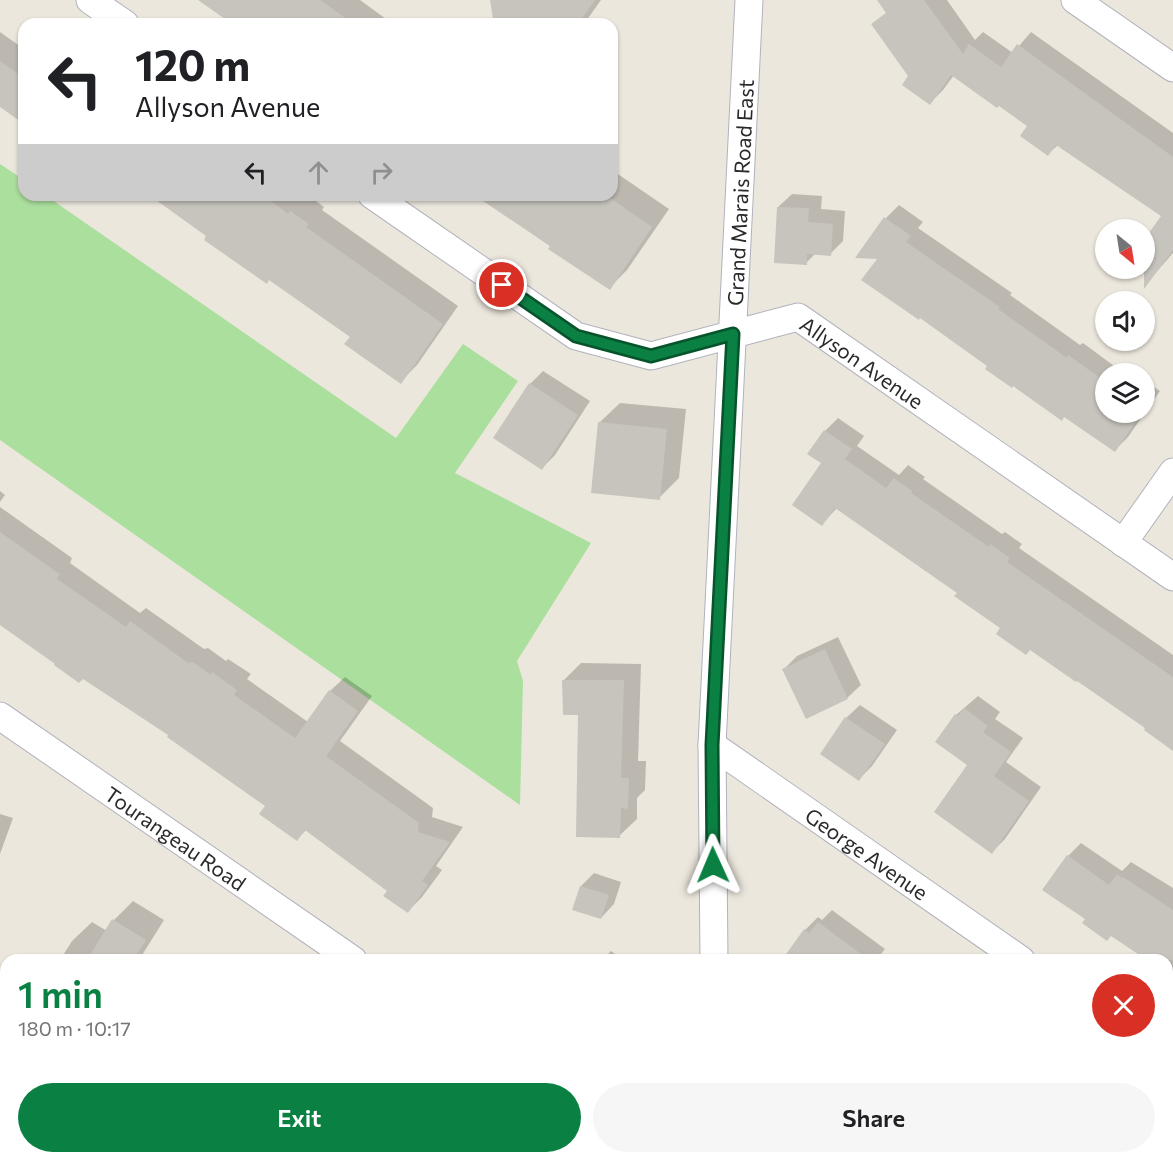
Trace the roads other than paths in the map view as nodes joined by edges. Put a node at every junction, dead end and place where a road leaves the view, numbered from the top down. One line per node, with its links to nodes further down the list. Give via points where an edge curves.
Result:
1 (90, 0): 4 (street)
2 (749, 0): 7 (street, Grand Marais Road East)
3 (1075, 0): 5 (street)
4 (116, 18)
5 (1173, 68)
6 (381, 201): 7 (street, Allyson Avenue, via 576,336 651,356)
7 (733, 334): 9 (street, Allyson Avenue, via 798,317); 12 (street, Grand Marais Road East)
8 (1173, 472): 9 (street)
9 (1123, 543): 10 (street, Allyson Avenue)
10 (1173, 578)
11 (0, 716): 13 (street, Tourangeau Road)
12 (712, 745): 14 (street, Grand Marais Road East); 15 (street, George Avenue)
13 (344, 954)
14 (714, 954)
15 (1013, 954)

